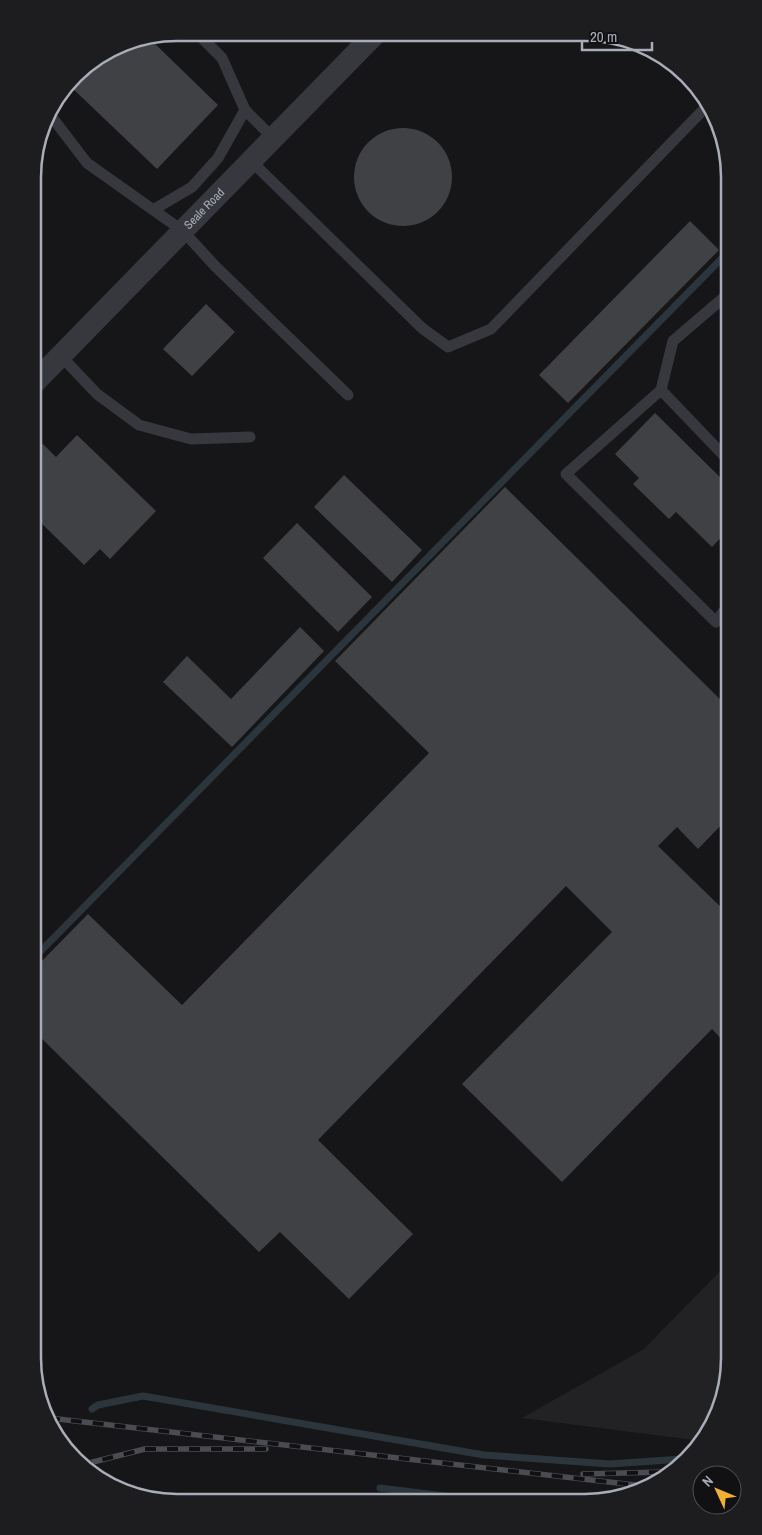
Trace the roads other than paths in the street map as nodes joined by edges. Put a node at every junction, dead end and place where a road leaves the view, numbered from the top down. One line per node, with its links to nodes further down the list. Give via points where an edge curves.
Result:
1 (205, 41): 3 (lane, via 222,58)
2 (368, 41): 6 (street, Seale Road)
3 (245, 110): 6 (lane); 8 (lane, via 218,158 192,187)
4 (703, 110): 7 (lane, via 491,328 448,347 422,328)
5 (54, 120): 8 (lane, via 87,162)
6 (273, 138): 7 (street, Seale Road)
7 (251, 161): 9 (street, Seale Road)
8 (153, 210): 9 (lane)
9 (183, 231): 11 (street, Seale Road); 14 (lane)
10 (721, 301): 13 (lane, via 673,341)
11 (60, 356): 12 (street, Seale Road); 15 (lane, via 96,394 139,425 191,439)
12 (42, 376)
13 (661, 390): 16 (lane); 17 (lane, via 566,474 716,622)
14 (348, 395)
15 (250, 437)
16 (721, 452)
17 (721, 616)

